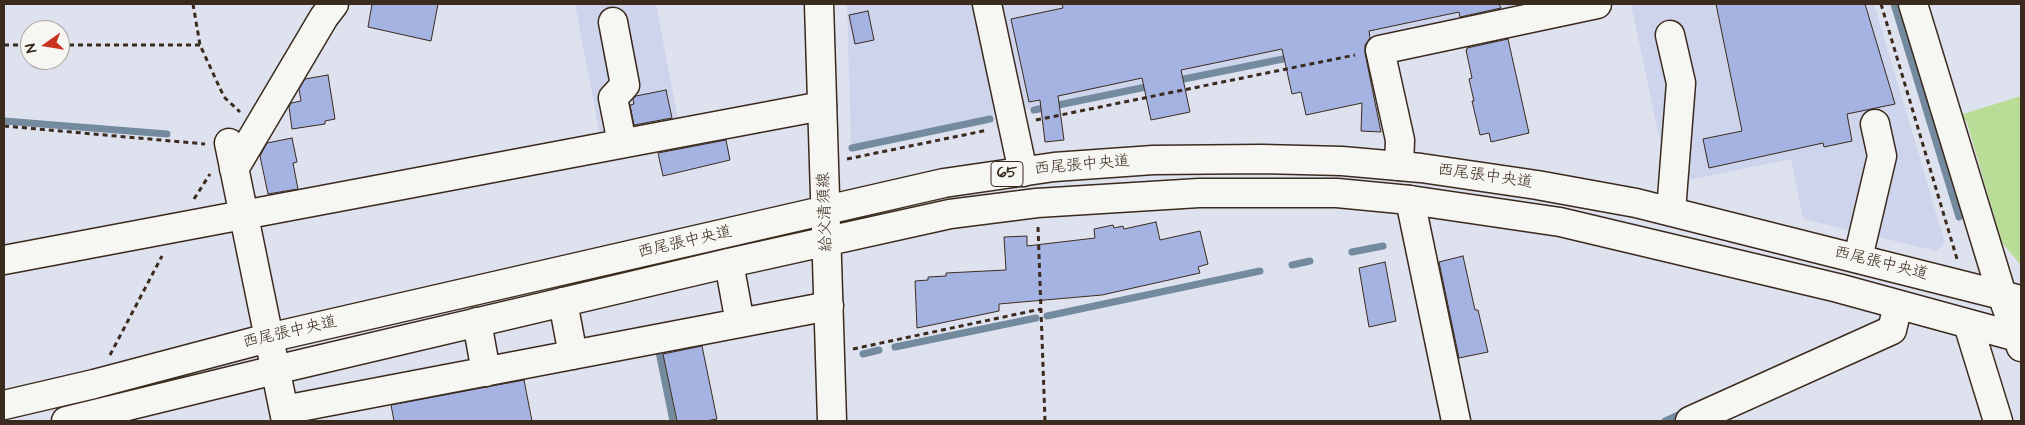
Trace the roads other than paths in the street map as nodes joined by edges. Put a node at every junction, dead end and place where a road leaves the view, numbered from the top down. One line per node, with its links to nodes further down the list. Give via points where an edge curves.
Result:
1 (334, 4): 16 (main road, via 230,153)
2 (819, 4): 8 (main road, 給父清須線)
3 (987, 4): 12 (main road)
4 (1597, 4): 11 (main road, via 1380,50 1400,140)
5 (1913, 4): 21 (main road)
6 (614, 22): 10 (main road, via 625,85 613,98)
7 (1670, 35): 15 (main road, via 1681,83)
8 (822, 106): 10 (main road); 14 (main road, 給父清須線)
9 (1875, 124): 18 (main road, via 1882,156)
10 (622, 143): 16 (main road)
11 (1399, 166): 12 (main road, 西尾張中央道 / 65, via 1342,161 1153,160); 15 (main road, 西尾張中央道 / 65, via 1537,185)
12 (1023, 172): 14 (main road, 西尾張中央道 / 65, via 944,183)
13 (1410, 200): 17 (main road, 西尾張中央道 / 65, via 1337,193 1199,193 1037,202 950,214); 23 (main road, 西尾張中央道 / 65, via 1560,222); 37 (main road)
14 (826, 211): 17 (main road, 給父清須線); 28 (main road, 西尾張中央道 / 65)
15 (1671, 211): 18 (main road, 西尾張中央道 / 65)
16 (243, 213): 19 (main road); 28 (main road)
17 (826, 241): 20 (main road, 西尾張中央道 / 65); 24 (main road, 給父清須線)
18 (1858, 258): 21 (main road, 西尾張中央道 / 65, via 1952,282)
19 (4, 260)
20 (729, 263): 22 (main road, 西尾張中央道 / 65); 26 (main road)
21 (2015, 291): 29 (main road)
22 (563, 302): 25 (main road, 西尾張中央道 / 65); 30 (main road)
23 (1898, 304): 27 (main road, 西尾張中央道 / 65); 38 (main road, via 1892,330)
24 (828, 306): 26 (main road); 36 (main road, 給父清須線)
25 (477, 322): 31 (main road, 西尾張中央道 / 65); 32 (main road)
26 (740, 323): 30 (main road)
27 (1968, 324): 29 (main road, 西尾張中央道 / 65); 39 (main road)
28 (268, 338): 31 (main road); 33 (main road, 西尾張中央道 / 65)
29 (2020, 341)
30 (573, 355): 32 (main road)
31 (275, 370): 34 (main road); 35 (main road, 西尾張中央道 / 65)
32 (486, 372): 34 (main road)
33 (4, 405)
34 (285, 416)
35 (66, 421)
36 (832, 421)
37 (1456, 421)
38 (1690, 421)
39 (1998, 421)

